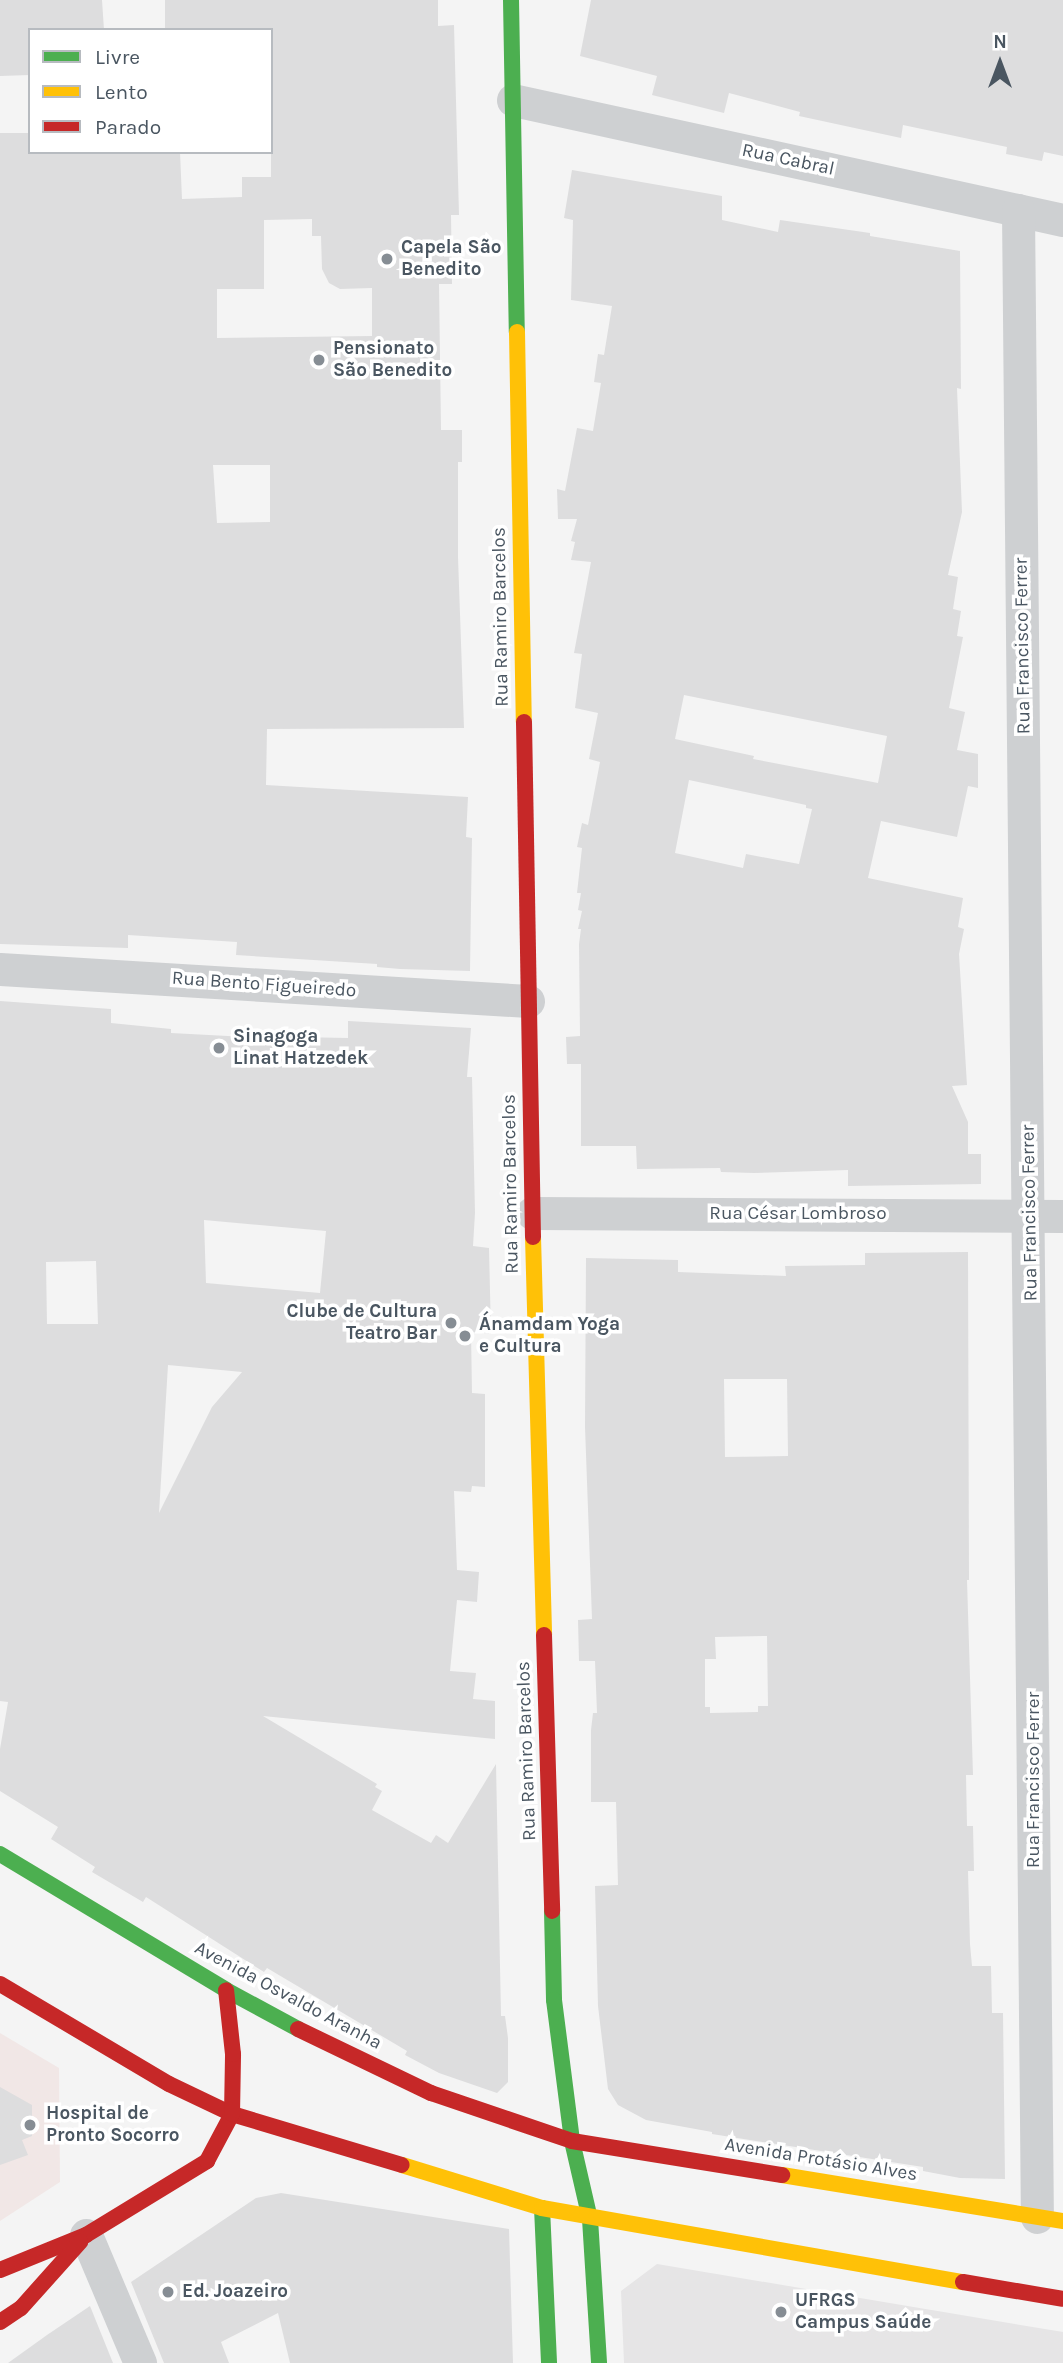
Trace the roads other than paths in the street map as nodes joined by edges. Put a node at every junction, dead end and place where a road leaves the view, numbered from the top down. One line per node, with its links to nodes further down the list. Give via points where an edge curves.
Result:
1 (511, 0): 2 (main road, Rua Ramiro Barcelos)
2 (513, 100): 3 (street, Rua Cabral); 6 (main road, Rua Ramiro Barcelos)
3 (1018, 210): 4 (street, Rua Cabral); 8 (street, Rua Francisco Ferrer)
4 (1063, 220)
5 (0, 969): 6 (street, Rua Bento Figueiredo)
6 (528, 1001): 7 (main road, Rua Ramiro Barcelos)
7 (532, 1213): 8 (street, Rua César Lombroso); 14 (main road, Rua Ramiro Barcelos, via 554,2000)
8 (1030, 1215): 9 (street, Rua César Lombroso); 17 (street, Rua Francisco Ferrer)
9 (1063, 1216)
10 (0, 1854): 12 (main road, Avenida Osvaldo Aranha)
11 (0, 1983): 13 (main road, via 169,2084)
12 (226, 1990): 13 (main road, via 233,2054); 14 (main road, Avenida Osvaldo Aranha, via 316,2039 431,2092)
13 (232, 2115): 15 (main road); 18 (main road, via 207,2161)
14 (572, 2141): 16 (main road, Rua Ramiro Barcelos); 17 (main road, Avenida Protásio Alves)
15 (542, 2208): 16 (main road); 23 (main road)
16 (590, 2219): 20 (main road); 24 (main road, Rua Ramiro Barcelos)
17 (1050, 2219)
18 (86, 2235): 19 (main road); 21 (main road, via 21,2308); 22 (street)
19 (0, 2270)
20 (1063, 2298)
21 (0, 2322)
22 (141, 2363)
23 (549, 2363)
24 (598, 2363)

